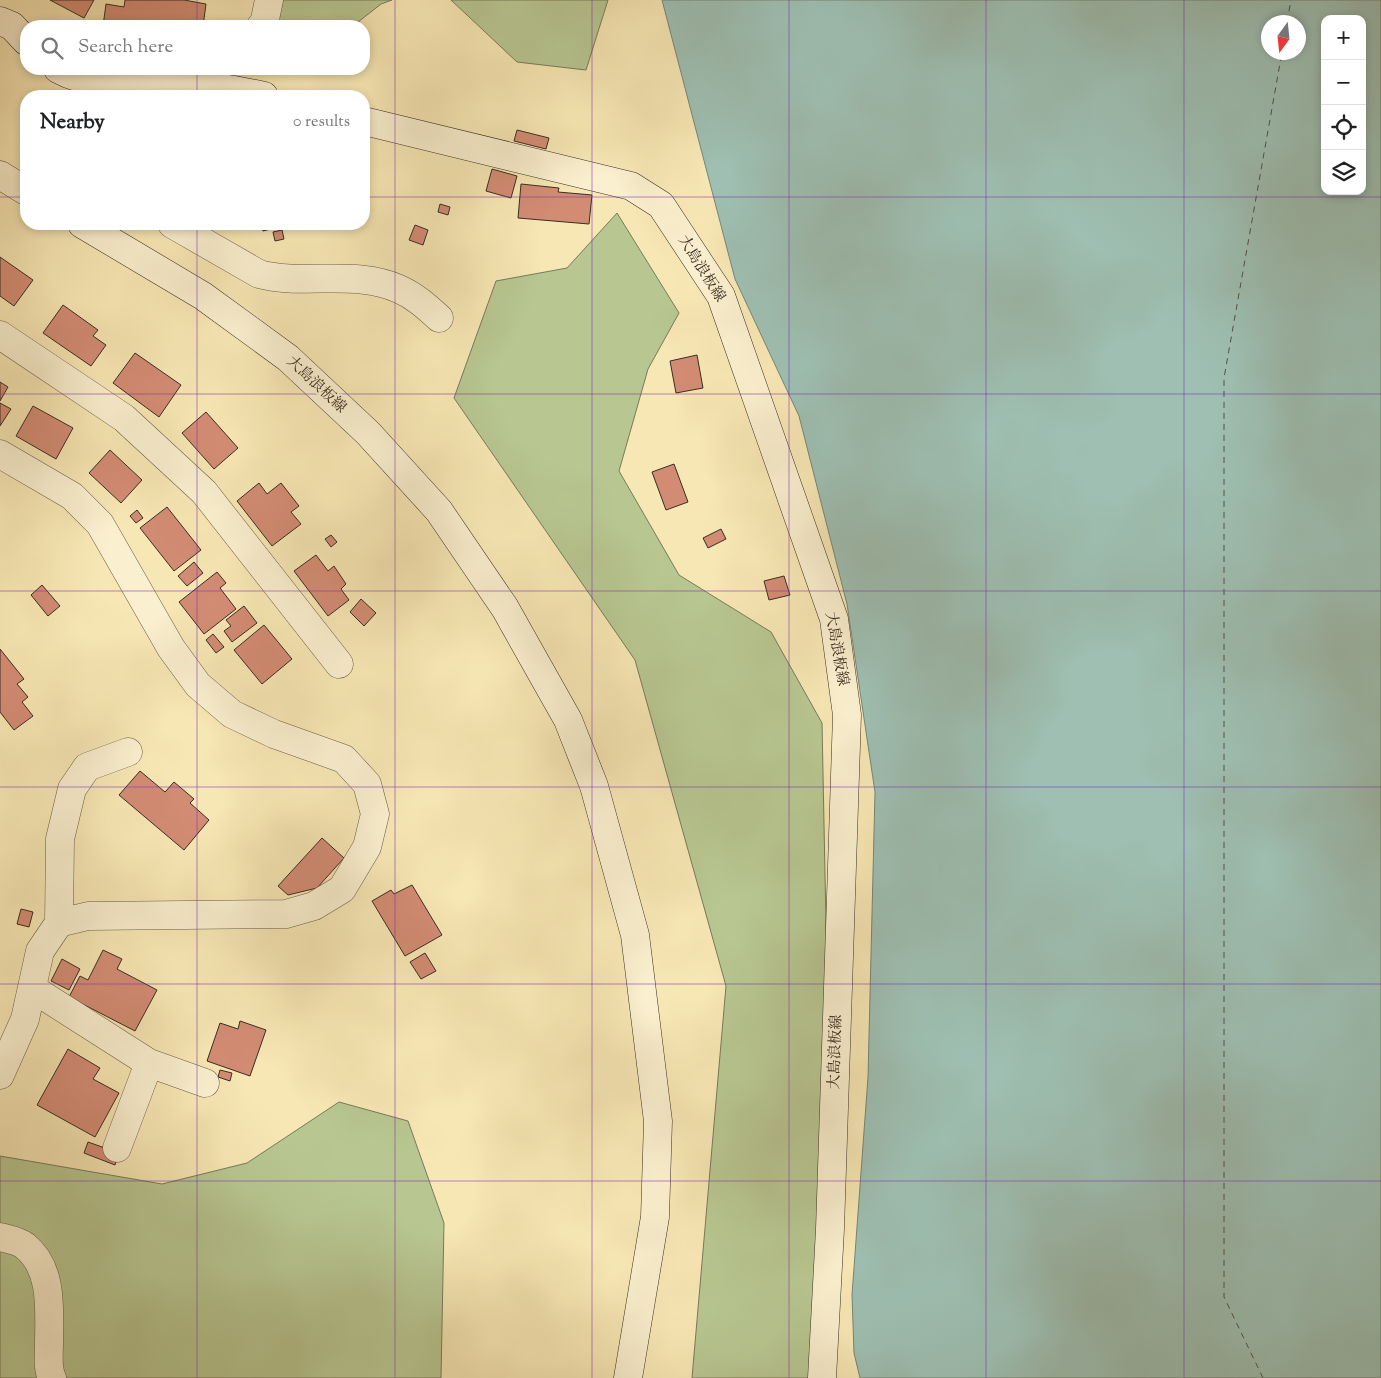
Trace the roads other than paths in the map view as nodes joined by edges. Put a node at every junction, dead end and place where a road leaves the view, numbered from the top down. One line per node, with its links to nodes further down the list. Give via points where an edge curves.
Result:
1 (269, 0): 2 (main road)
2 (265, 20)
3 (0, 21): 4 (main road, via 12,26)
4 (20, 35)
5 (72, 75): 6 (main road)
6 (97, 82): 7 (main road, via 183,84)
7 (234, 90)
8 (370, 122): 27 (main road, 大島浪板線, via 630,186 661,205 721,296 834,619 847,715)
9 (0, 175): 10 (main road)
10 (20, 187)
11 (92, 230): 26 (main road, 大島浪板線, via 203,296 288,358 368,433 439,511 505,608 568,720 594,786 635,935 658,1121 655,1217)
12 (182, 230): 13 (main road, via 259,274 275,278 375,283 398,288)
13 (439, 318)
14 (0, 336): 16 (main road, via 124,418 204,492)
15 (0, 454): 18 (main road, via 72,496 100,524 171,648 198,684 232,714 274,734 344,759 367,784 375,814 367,847 342,889 314,906 286,914 88,916)
16 (340, 664)
17 (128, 752): 18 (main road, via 87,767 72,789 60,839)
18 (59, 923): 19 (main road, via 40,951)
19 (33, 989): 20 (main road); 21 (main road, via 25,1019)
20 (149, 1063): 22 (main road); 23 (main road)
21 (0, 1075)
22 (206, 1083)
23 (117, 1148)
24 (0, 1237): 25 (main road, via 25,1245 45,1278 49,1291)
25 (52, 1378)
26 (628, 1378)
27 (822, 1378)

